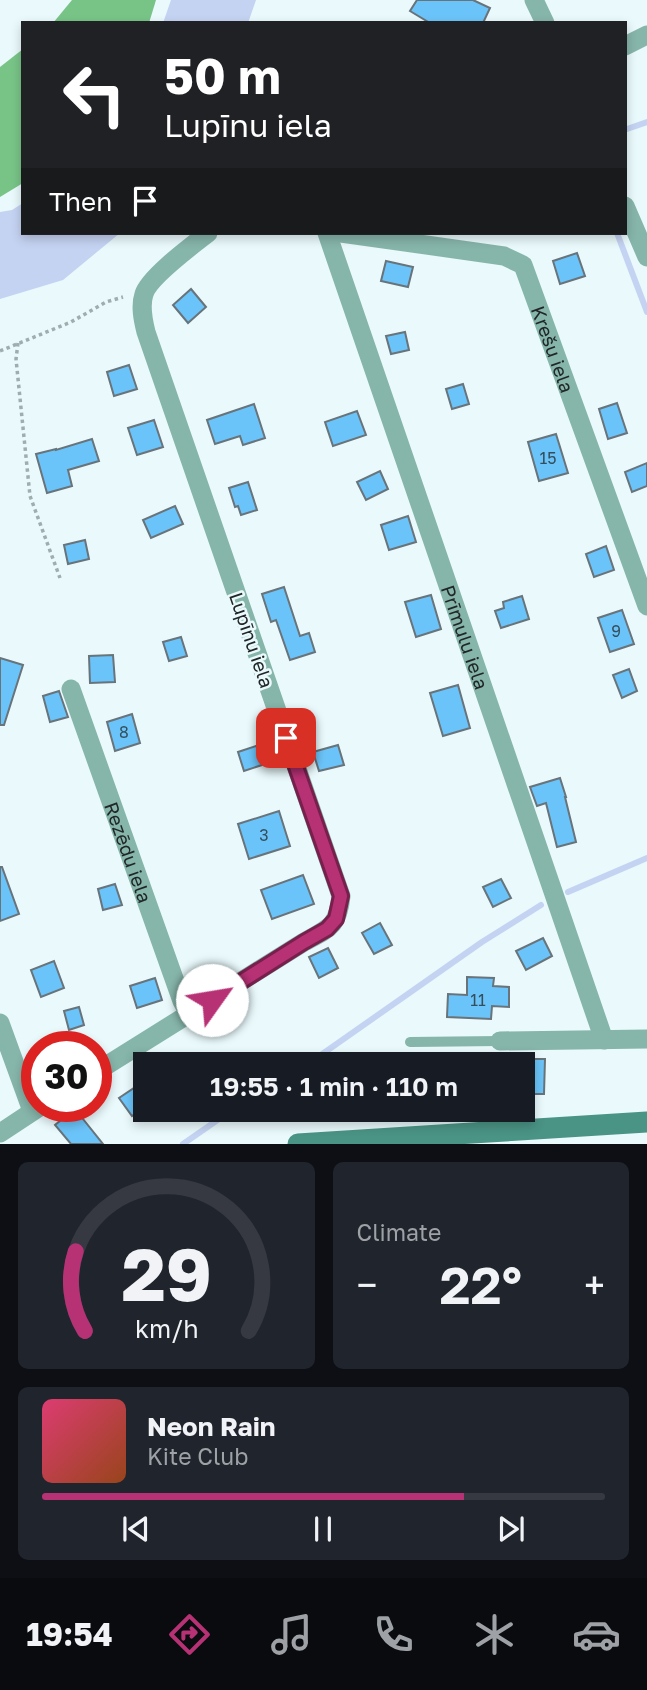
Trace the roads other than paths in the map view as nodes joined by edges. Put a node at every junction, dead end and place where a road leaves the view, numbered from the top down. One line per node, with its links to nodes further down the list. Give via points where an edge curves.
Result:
1 (534, 0): 2 (street)
2 (544, 21)
3 (647, 35): 4 (street)
4 (627, 45)
5 (627, 211): 9 (street)
6 (205, 235): 12 (street, Lupīnu iela, via 145,290 145,332 341,896 336,919 327,929)
7 (334, 235): 15 (street, Prīmulu iela)
8 (348, 235): 10 (street, Krešu iela, via 504,256 523,265)
9 (647, 257)
10 (647, 606)
11 (71, 689): 12 (street, Rezēdu iela)
12 (189, 1014): 18 (street, Lupīnu iela)
13 (0, 1023): 19 (street)
14 (647, 1039): 15 (street)
15 (604, 1040): 16 (street)
16 (500, 1041): 17 (lane)
17 (410, 1042)
18 (112, 1062)
19 (21, 1073)
20 (21, 1119): 22 (street)
21 (647, 1122): 23 (street)
22 (0, 1133)
23 (410, 1141): 24 (street)
24 (298, 1144)

